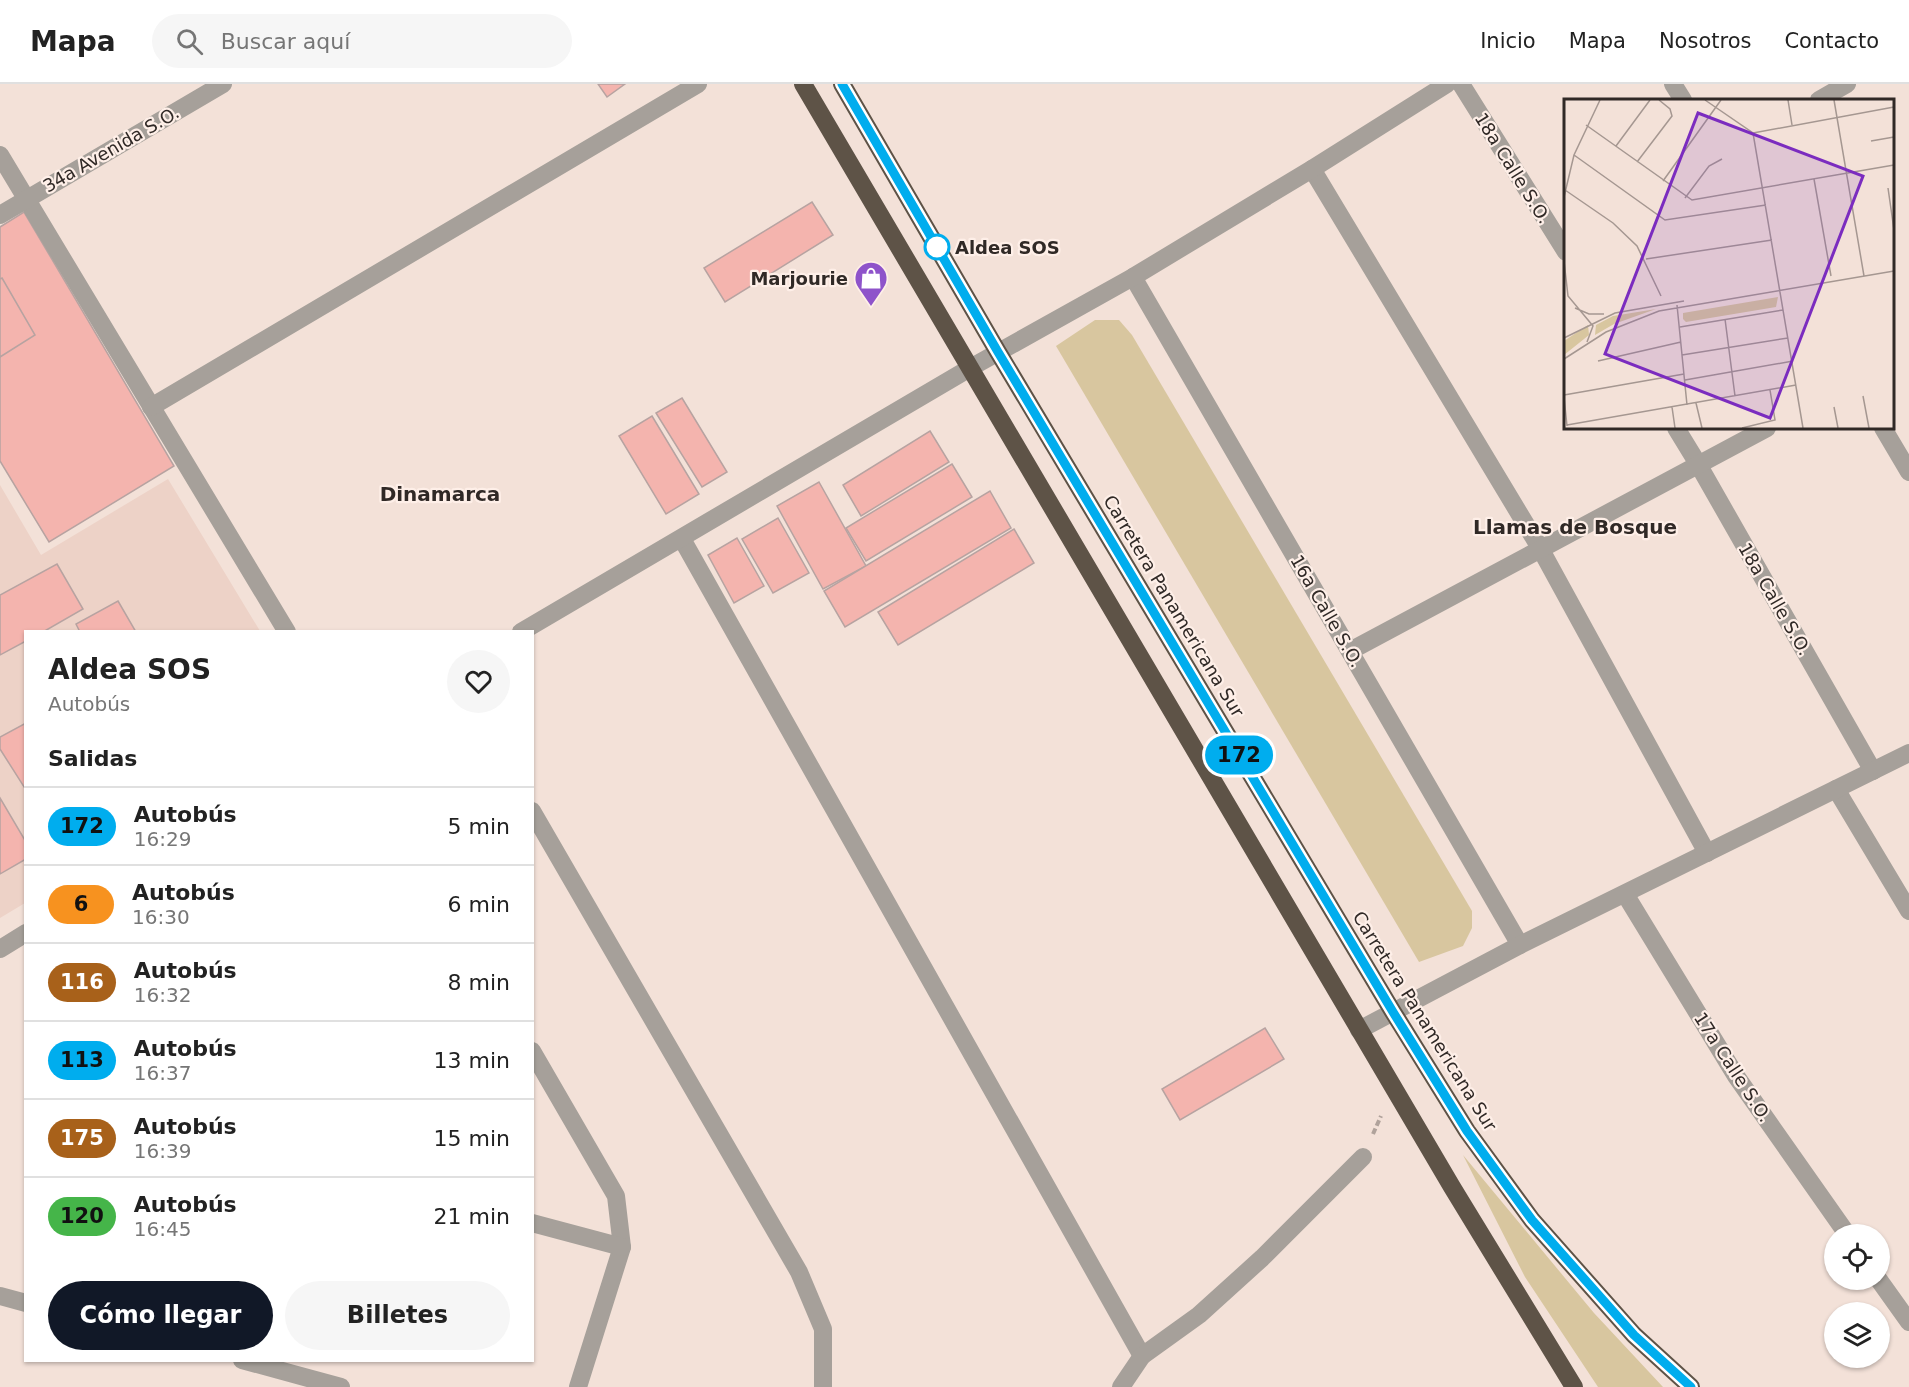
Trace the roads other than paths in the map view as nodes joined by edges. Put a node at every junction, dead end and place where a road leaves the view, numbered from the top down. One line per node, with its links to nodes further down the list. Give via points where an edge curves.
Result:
1 (223, 84): 13 (street, 34a Avenida S.O.)
2 (698, 84): 19 (street)
3 (803, 84): 18 (highway)
4 (842, 84): 17 (highway, Carretera Panamericana Sur)
5 (1447, 84): 12 (street)
6 (1461, 84): 15 (street, 18a Calle S.O.)
7 (1672, 84): 9 (street)
8 (1847, 84): 10 (street)
9 (1682, 99)
10 (1821, 99)
11 (0, 155): 13 (street)
12 (1312, 169): 16 (street); 26 (street)
13 (27, 198): 14 (street, 34a Avenida S.O.); 19 (street)
14 (0, 215)
15 (1564, 249)
16 (1133, 277): 17 (street); 29 (street, 16a Calle S.O.)
17 (998, 352): 18 (street); 40 (highway, Carretera Panamericana Sur)
18 (970, 368): 25 (street); 41 (highway)
19 (151, 407): 27 (street)
20 (1677, 429): 23 (street, 18a Calle S.O.)
21 (1765, 429): 23 (street)
22 (1884, 429): 24 (street)
23 (1698, 464): 26 (street); 31 (street, 18a Calle S.O.)
24 (1909, 472)
25 (682, 539): 28 (street); 51 (street)
26 (1540, 548): 29 (street); 34 (street)
27 (286, 630)
28 (524, 630)
29 (1350, 651): 38 (street, 16a Calle S.O.)
30 (1909, 753): 31 (street)
31 (1873, 771): 32 (street)
32 (1836, 789): 34 (street); 36 (street)
33 (534, 814): 55 (street, via 799,1272 823,1329)
34 (1707, 854): 35 (street)
35 (1625, 894): 38 (street); 45 (street, 17a Calle S.O., via 1736,1076)
36 (1909, 911)
37 (24, 934): 39 (street)
38 (1520, 945): 40 (street)
39 (0, 949)
40 (1393, 1012): 41 (street); 58 (highway, Carretera Panamericana Sur, via 1467,1131 1532,1220 1634,1335)
41 (1359, 1030): 57 (highway)
42 (534, 1054): 46 (street, via 616,1196)
43 (1363, 1157): 51 (street, via 1199,1315)
44 (534, 1224): 46 (street)
45 (1841, 1224)
46 (622, 1247): 54 (street)
47 (1886, 1290): 50 (street)
48 (0, 1296): 49 (street)
49 (24, 1302)
50 (1909, 1322)
51 (1142, 1356): 56 (street)
52 (249, 1362): 53 (street)
53 (340, 1387)
54 (578, 1387)
55 (823, 1387)
56 (1121, 1387)
57 (1574, 1387)
58 (1691, 1387)

